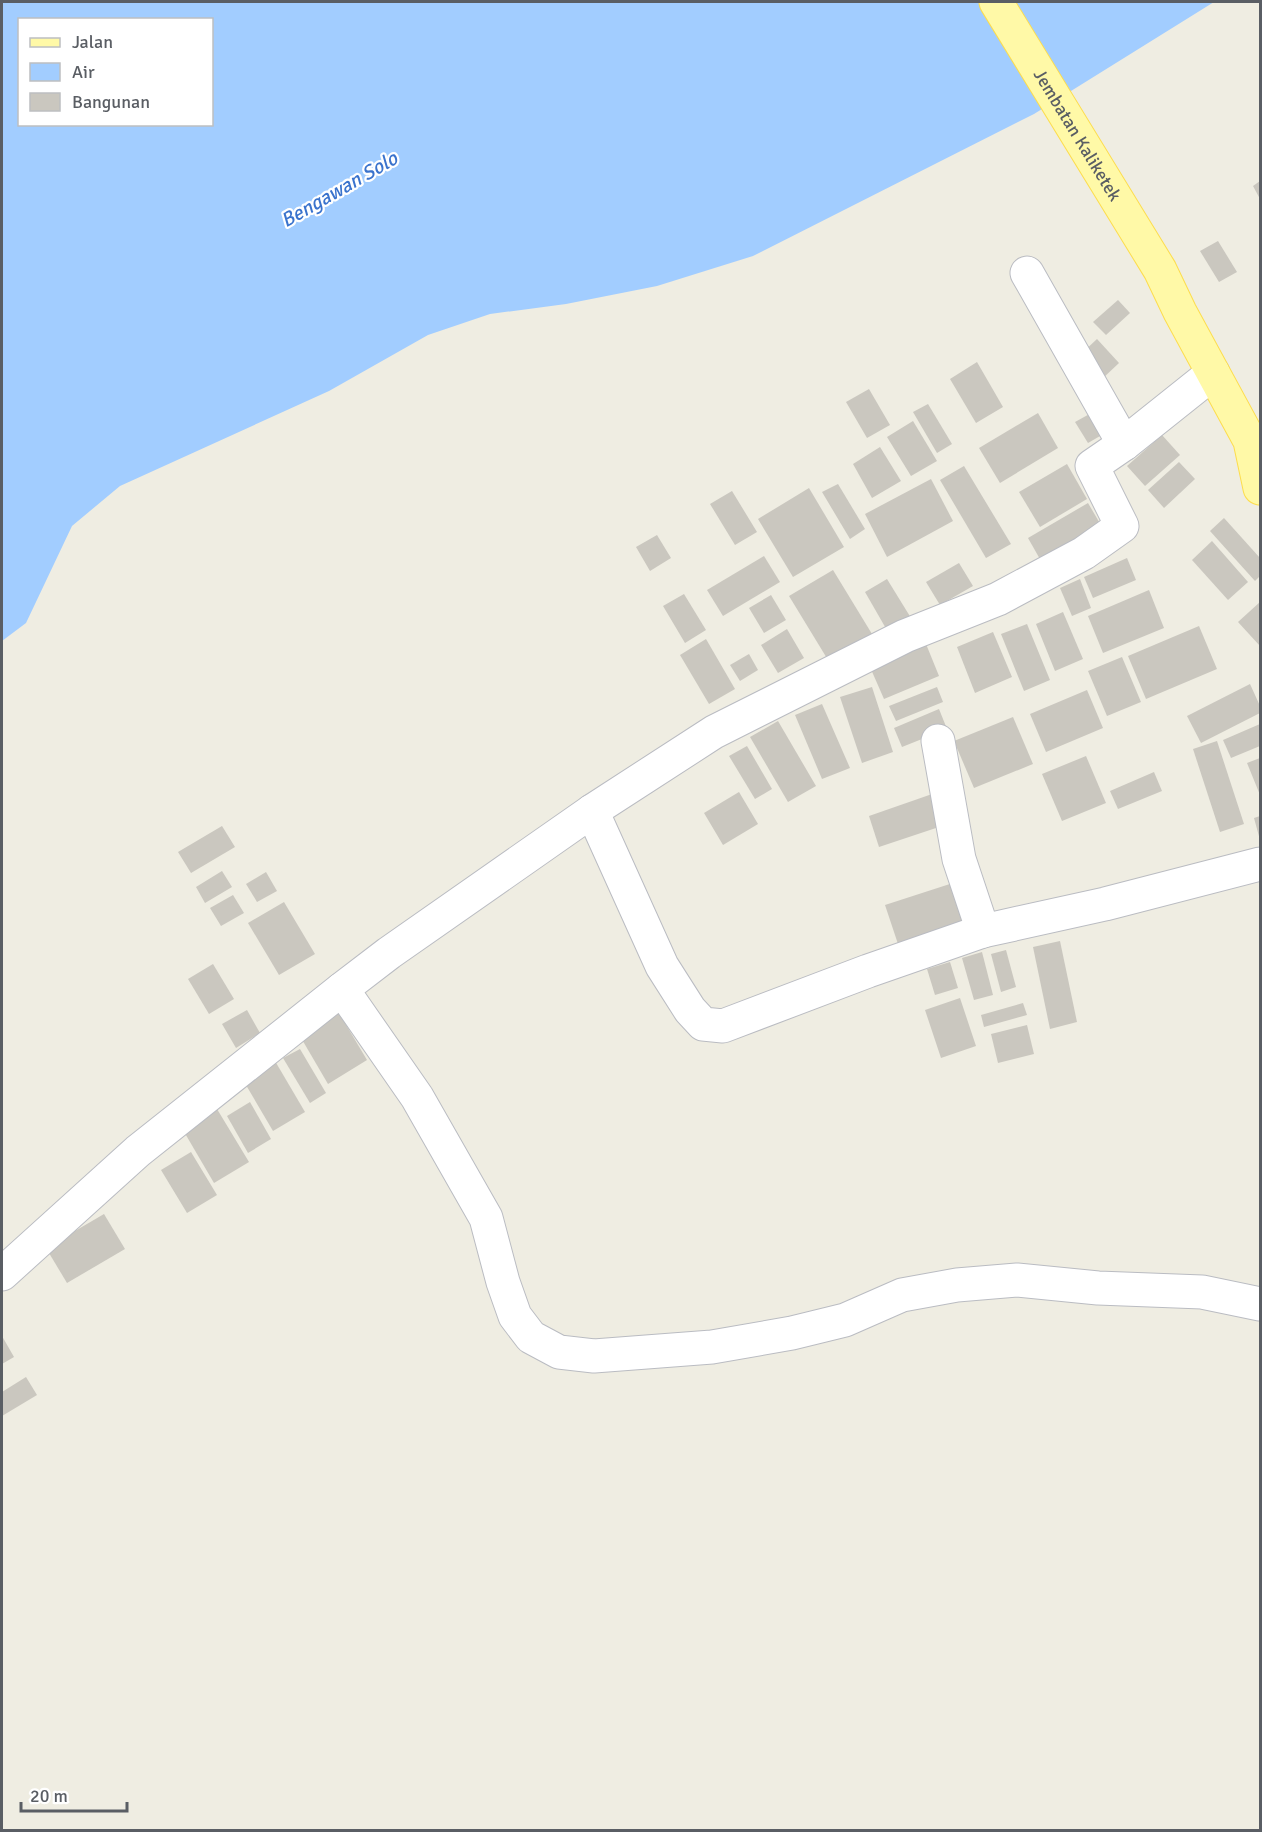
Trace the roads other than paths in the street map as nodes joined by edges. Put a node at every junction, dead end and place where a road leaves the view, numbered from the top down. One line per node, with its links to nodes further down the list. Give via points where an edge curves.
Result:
1 (996, 2): 3 (main road, Jembatan Kaliketek, via 1160,270)
2 (1027, 273): 4 (street)
3 (1213, 373): 4 (street); 5 (main road, Jembatan Kaliketek, via 1250,441)
4 (1124, 444): 7 (street, via 1092,466 1122,526 1084,553 998,599 905,636 714,732)
5 (1260, 488)
6 (938, 741): 9 (street, via 959,860)
7 (592, 811): 9 (street, via 662,966 703,1024 723,1026); 10 (street)
8 (1260, 864): 9 (street)
9 (983, 931)
10 (342, 989): 11 (street, via 138,1151); 12 (street, via 417,1097 486,1218 515,1316 531,1337 559,1352 594,1356 712,1347 845,1320 902,1295 1017,1280 1202,1292)
11 (2, 1274)
12 (1260, 1304)

